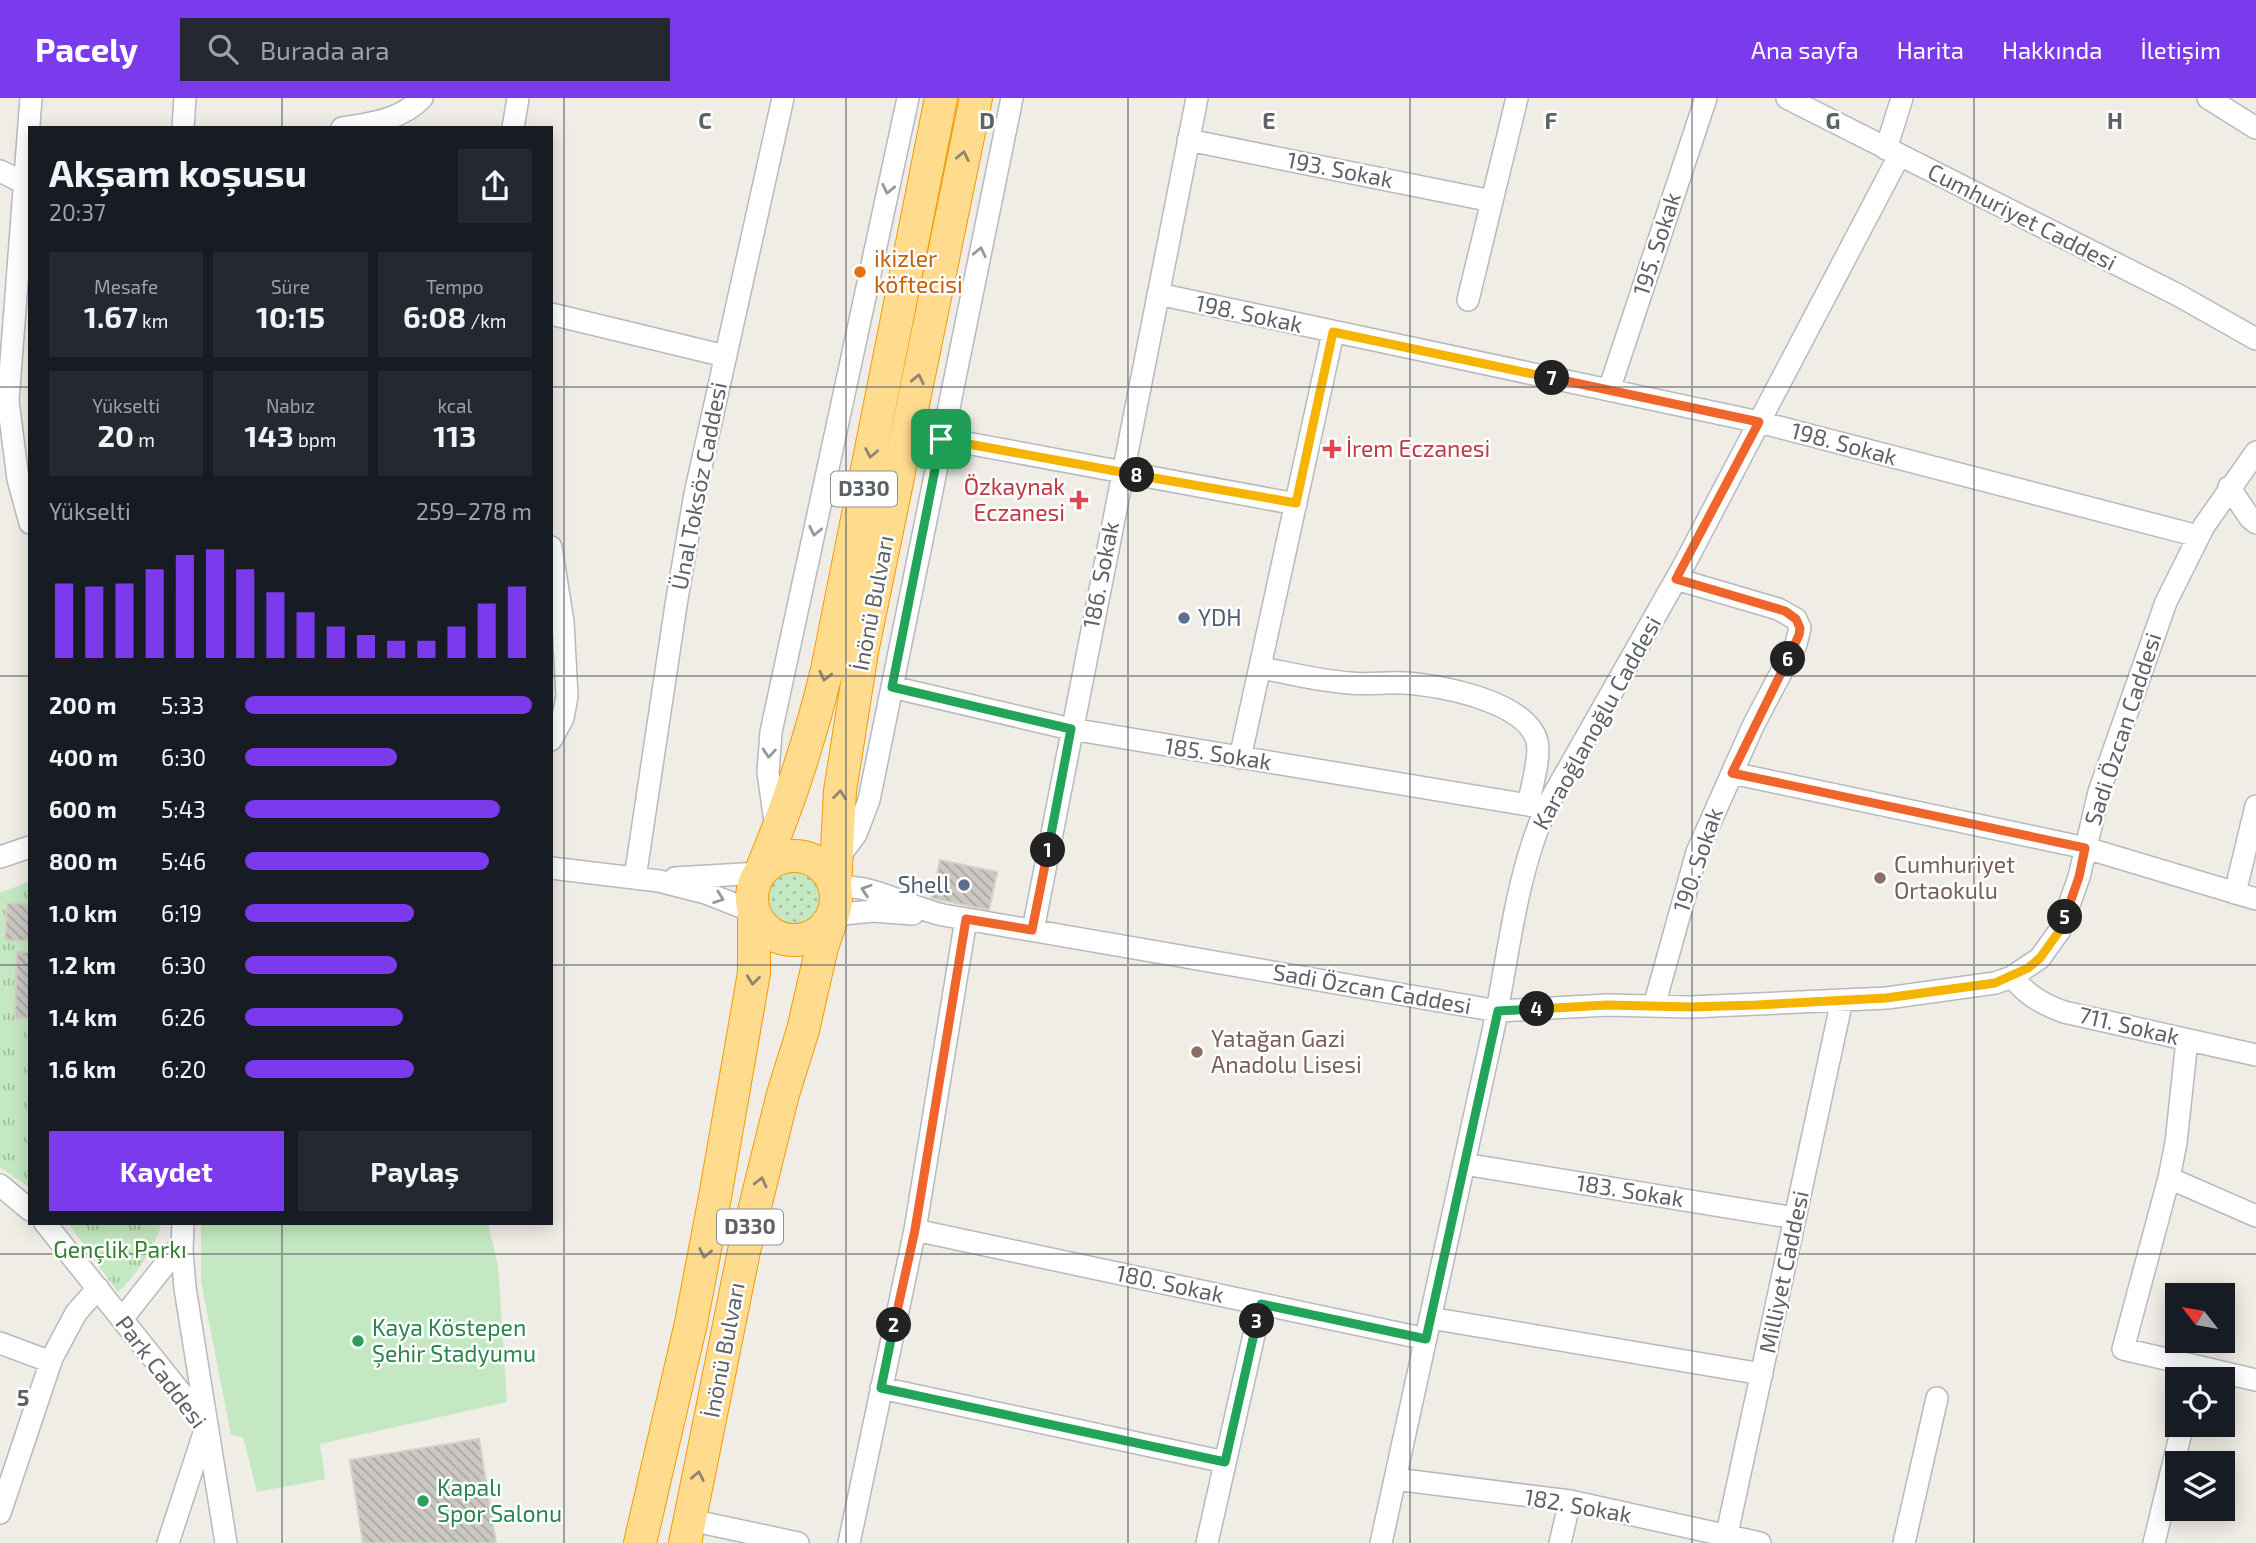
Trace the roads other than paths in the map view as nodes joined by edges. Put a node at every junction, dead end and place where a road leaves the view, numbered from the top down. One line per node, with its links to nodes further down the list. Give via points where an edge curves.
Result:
1 (31, 98): 17 (street)
2 (185, 98): 18 (street)
3 (422, 98): 16 (street)
4 (518, 98): 19 (street)
5 (783, 98): 32 (street, Ünal Toksöz Caddesi)
6 (908, 98): 55 (street, one-way to 55, via 771,732 768,772)
7 (941, 98): 55 (highway, İnönü Bulvarı / D330, one-way to 55, via 827,670)
8 (976, 98): 36 (highway, İnönü Bulvarı / D330, one-way to 8)
9 (1012, 98): 37 (street, İnönü Bulvarı, one-way to 9)
10 (1197, 98): 21 (street, 186. Sokak)
11 (1517, 98): 26 (street)
12 (1706, 98): 33 (street, 195. Sokak)
13 (1787, 98): 22 (street, Cumhuriyet Caddesi)
14 (1902, 98): 22 (street, Karaoğlanoğlu Caddesi)
15 (2208, 98): 20 (street)
16 (380, 125)
17 (30, 126)
18 (183, 126)
19 (513, 126)
20 (2256, 128)
21 (1188, 140): 26 (street, 193. Sokak); 27 (street, 186. Sokak)
22 (1893, 152): 31 (street, Cumhuriyet Caddesi); 35 (street, Karaoğlanoğlu Caddesi)
23 (28, 162): 25 (street)
24 (0, 171): 25 (street)
25 (27, 183): 34 (street)
26 (1492, 201): 28 (street)
27 (1158, 294): 30 (street, 198. Sokak); 39 (street, 186. Sokak)
28 (1468, 300)
29 (553, 314): 32 (street)
30 (1333, 332): 33 (street, 198. Sokak); 41 (street)
31 (2256, 339)
32 (725, 356): 61 (street, Ünal Toksöz Caddesi, via 680,580)
33 (1609, 390): 35 (street, 198. Sokak)
34 (4, 395): 42 (street)
35 (1759, 422): 44 (street, 198. Sokak); 46 (street, Karaoğlanoğlu Caddesi)
36 (907, 432): 37 (street); 62 (highway, İnönü Bulvarı / D330, one-way to 36, via 840,791 854,698)
37 (941, 439): 39 (street); 48 (street, İnönü Bulvarı)
38 (2256, 452): 40 (street, Sadi Özcan Caddesi)
39 (1122, 472): 41 (street); 49 (street, 186. Sokak)
40 (2229, 487): 43 (street); 44 (street, Sadi Özcan Caddesi)
41 (1296, 503): 47 (street)
42 (28, 513)
43 (2256, 523)
44 (2198, 536): 57 (street, Sadi Özcan Caddesi, via 2151,643 2099,792)
45 (553, 560): 50 (street, via 563,622 566,696 564,718)
46 (1676, 579): 52 (street, 190. Sokak, via 1785,611 1799,623 1796,644); 54 (street, Karaoğlanoğlu Caddesi)
47 (1260, 667): 51 (street); 54 (street, via 1352,684 1425,685 1508,710 1537,741)
48 (892, 687): 49 (street, 185. Sokak); 62 (street, İnönü Bulvarı, via 863,819)
49 (1071, 729): 51 (street, 185. Sokak); 67 (street, 186. Sokak)
50 (553, 737)
51 (1240, 758): 54 (street, 185. Sokak)
52 (1732, 773): 57 (street); 70 (street, 190. Sokak, via 1697,852)
53 (2256, 806): 63 (street)
54 (1537, 807): 71 (street, Karaoğlanoğlu Caddesi)
55 (777, 834): 60 (highway, İnönü Bulvarı / D330)
56 (28, 848): 58 (street)
57 (2085, 848): 63 (street); 68 (street, Sadi Özcan Caddesi, via 2060,930 2040,958)
58 (0, 857)
59 (553, 868): 61 (street)
60 (760, 873): 61 (street); 62 (highway, via 782,858 809,858 830,875); 65 (highway, via 754,885)
61 (635, 877): 65 (street, one-way to 65, via 706,893)
62 (834, 888): 65 (highway, via 817,934 805,939 793,941 769,933); 66 (street, Sadi Özcan Caddesi, via 873,911); 99 (highway, İnönü Bulvarı / D330, one-way to 62, via 744,1251 803,1030)
63 (2235, 893): 64 (street)
64 (2256, 899)
65 (754, 912): 103 (highway, İnönü Bulvarı / D330, one-way to 103, via 754,973 718,1183)
66 (966, 919): 67 (street, Sadi Özcan Caddesi); 81 (street)
67 (1032, 930): 71 (street, Sadi Özcan Caddesi)
68 (2012, 977): 69 (street, Sadi Özcan Caddesi, via 1900,996); 72 (street, 711. Sokak, via 2048,1006)
69 (1842, 1000): 70 (street, Sadi Özcan Caddesi); 79 (street, Milliyet Caddesi)
70 (1654, 1006): 71 (street, Sadi Özcan Caddesi)
71 (1498, 1011): 74 (street, Karaoğlanoğlu Caddesi)
72 (2187, 1040): 73 (street, 711. Sokak); 75 (street)
73 (2256, 1055)
74 (1464, 1164): 79 (street, 183. Sokak); 86 (street, Karaoğlanoğlu Caddesi)
75 (2169, 1178): 78 (street); 90 (street, via 2123,1349)
76 (0, 1185): 77 (street)
77 (28, 1208)
78 (2256, 1216)
79 (1795, 1218): 89 (street, Milliyet Caddesi)
80 (47, 1225): 83 (street, Park Caddesi)
81 (915, 1230): 84 (street, 180. Sokak); 91 (street)
82 (182, 1233): 85 (street); 93 (street, via 185,1288)
83 (98, 1288): 85 (street, Park Caddesi); 88 (street, via 76,1313)
84 (1261, 1304): 86 (street, 180. Sokak); 95 (street)
85 (122, 1319): 93 (street, Park Caddesi)
86 (1428, 1329): 89 (street, 180. Sokak); 96 (street, Karaoğlanoğlu Caddesi)
87 (0, 1343): 88 (street)
88 (51, 1363): 98 (street)
89 (1762, 1374): 100 (street, Milliyet Caddesi)
90 (2256, 1380)
91 (881, 1388): 95 (street); 105 (street)
92 (1937, 1398): 110 (street)
93 (206, 1425): 101 (street); 102 (street, Park Caddesi)
94 (2180, 1437): 111 (street)
95 (1225, 1462): 106 (street)
96 (1395, 1479): 97 (street, 182. Sokak); 107 (street, Karaoğlanoğlu Caddesi)
97 (1570, 1501): 100 (street, 182. Sokak); 108 (street)
98 (1, 1506)
99 (687, 1531): 104 (street)
100 (1726, 1539): 109 (street, 182. Sokak)
101 (168, 1543)
102 (226, 1543)
103 (640, 1543)
104 (798, 1543)
105 (849, 1543)
106 (1207, 1543)
107 (1381, 1543)
108 (1560, 1543)
109 (1760, 1543)
110 (1904, 1543)
111 (2154, 1543)

